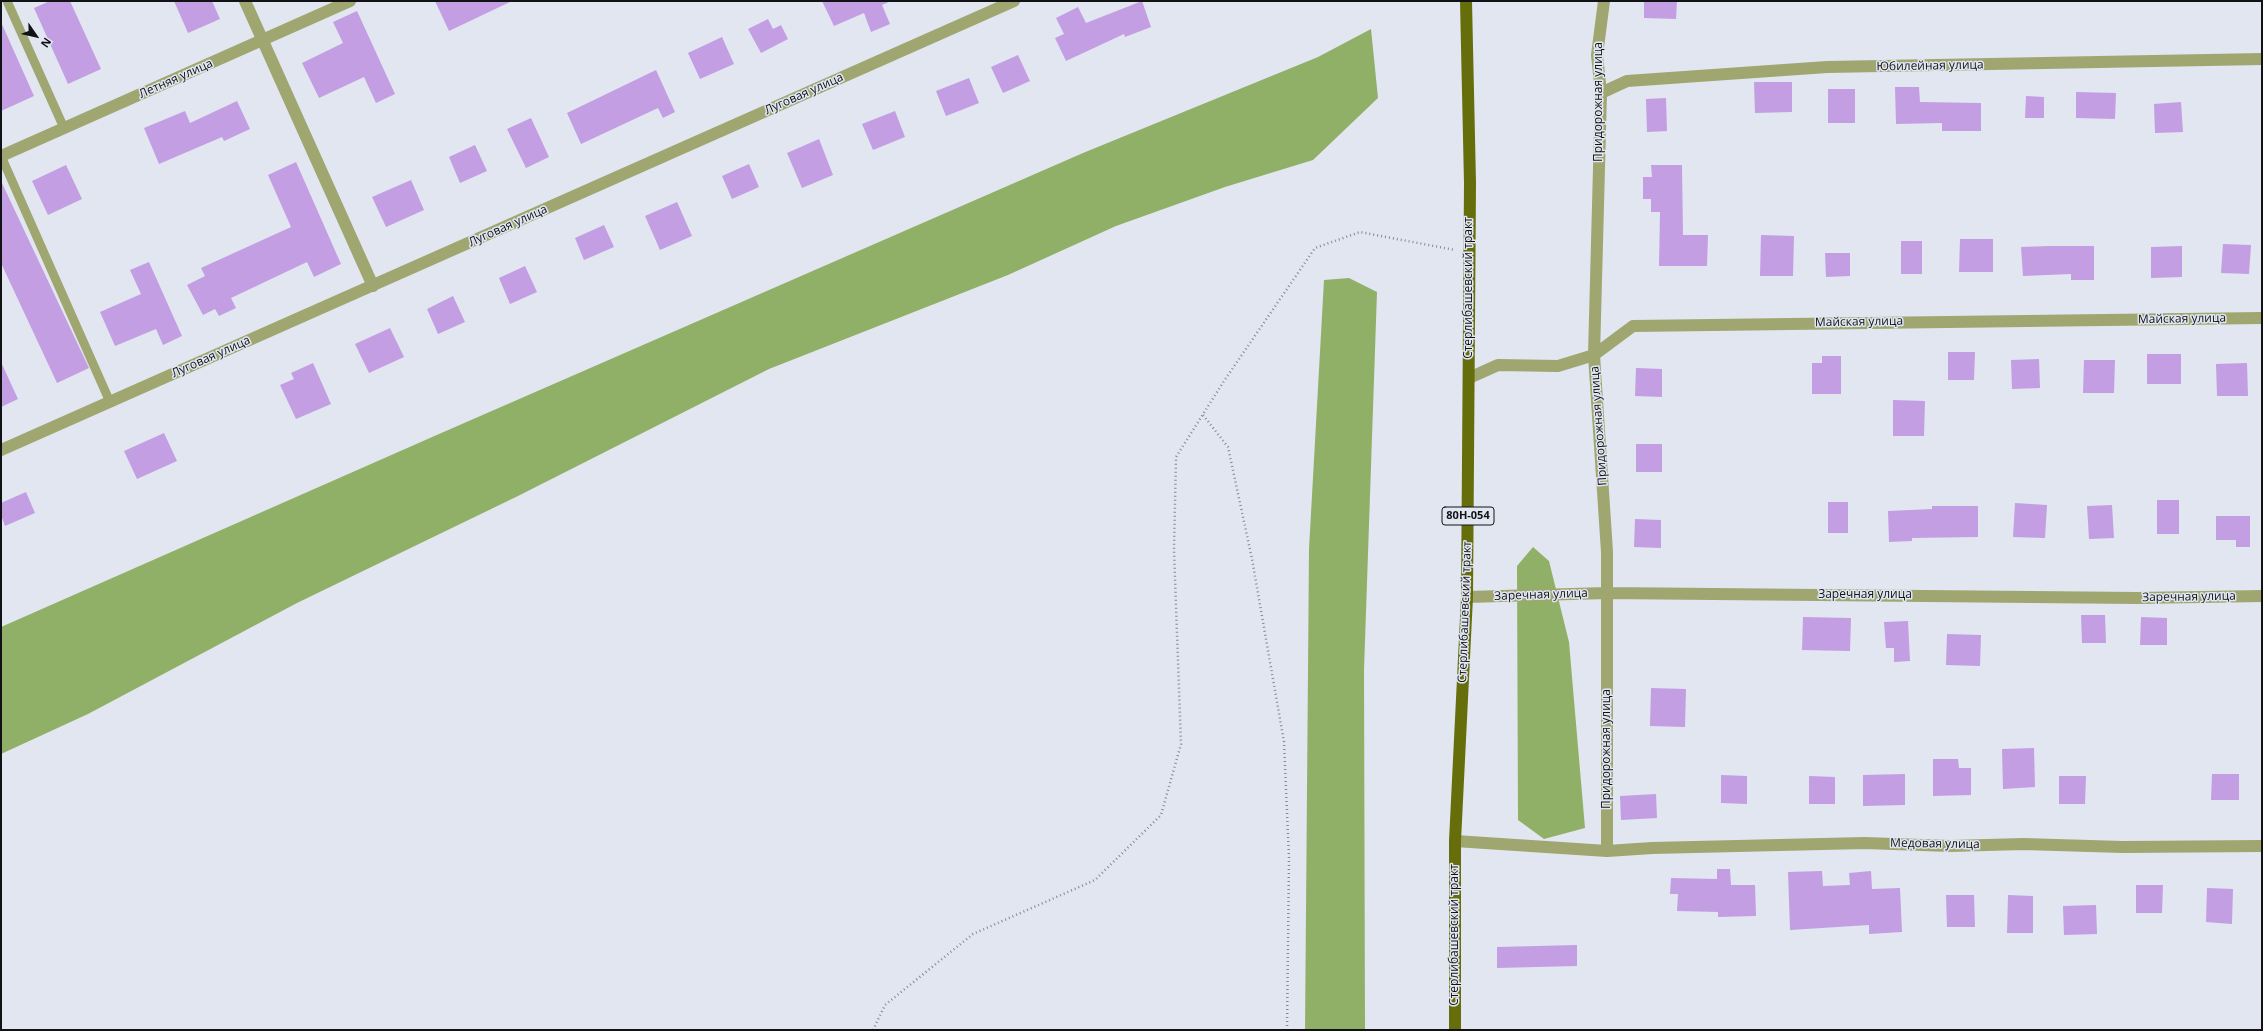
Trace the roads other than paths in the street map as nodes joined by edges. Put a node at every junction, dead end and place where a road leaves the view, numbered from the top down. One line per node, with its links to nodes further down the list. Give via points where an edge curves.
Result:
1 (8, 1): 10 (lane)
2 (245, 1): 7 (street)
3 (350, 1): 7 (street, Летняя улица)
4 (1014, 1): 12 (street, Луговая улица)
5 (1466, 1): 15 (main road, Стерлибашевский тракт / 80Н-054)
6 (1604, 1): 9 (street, Придорожная улица, via 1597,55)
7 (263, 41): 10 (street, Летняя улица); 12 (street)
8 (2262, 59): 9 (street, Юбилейная улица, via 1827,67 1627,81)
9 (1601, 93): 14 (street, Придорожная улица)
10 (64, 128): 11 (street, Летняя улица)
11 (1, 156): 16 (lane)
12 (372, 286): 16 (street, Луговая улица)
13 (2262, 318): 14 (street, Майская улица, via 1633,326)
14 (1594, 355): 15 (street, Майская улица, via 1558,366 1498,365); 18 (street, Придорожная улица)
15 (1469, 378): 20 (main road, Стерлибашевский тракт / 80Н-054)
16 (110, 402): 17 (street, Луговая улица)
17 (1, 450)
18 (1607, 593): 19 (street, Заречная улица, via 2137,598); 20 (street, Заречная улица); 23 (street, Придорожная улица)
19 (2262, 596)
20 (1467, 597): 21 (main road, Стерлибашевский тракт / 80Н-054)
21 (1455, 841): 23 (street, Медовая улица); 24 (main road, Стерлибашевский тракт / 80Н-054)
22 (2262, 846): 23 (street, Медовая улица, via 1950,846 1865,843)
23 (1607, 851)
24 (1455, 1030)

